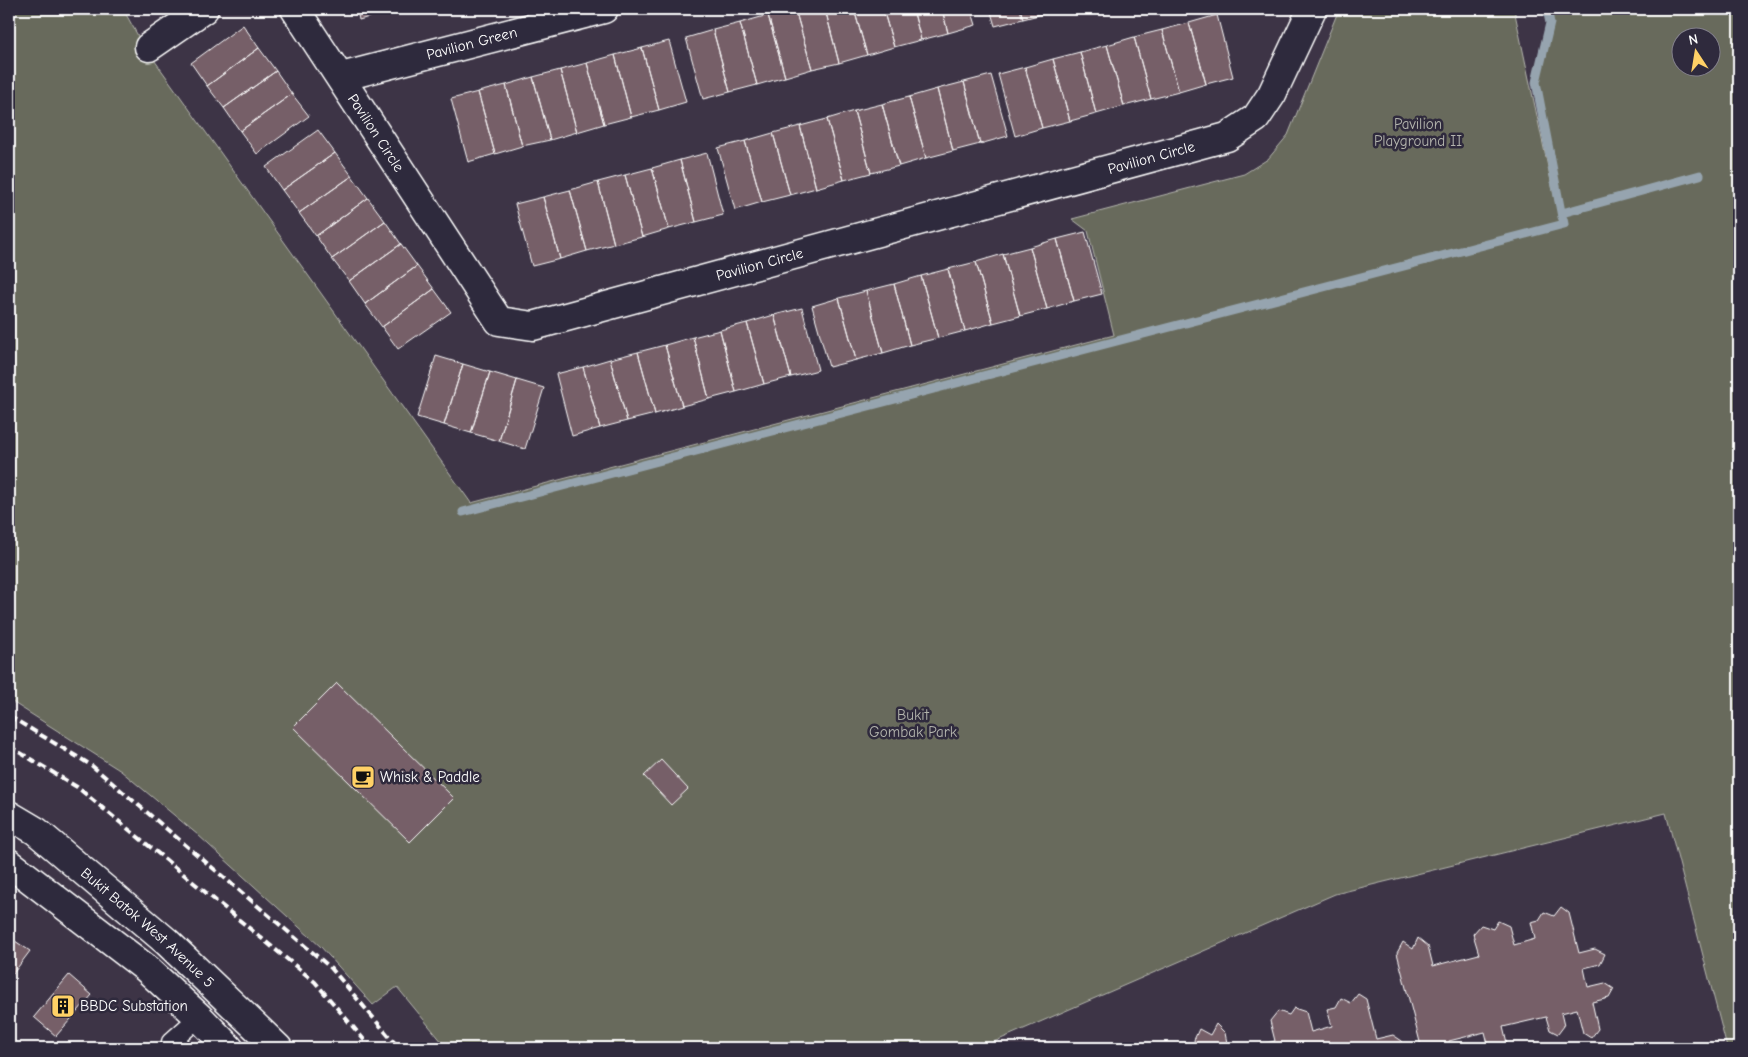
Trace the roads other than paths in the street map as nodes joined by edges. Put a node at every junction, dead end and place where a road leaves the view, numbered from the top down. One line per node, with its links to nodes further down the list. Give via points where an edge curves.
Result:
1 (204, 9): 5 (street)
2 (295, 9): 6 (street, Pavilion Circle)
3 (604, 9): 6 (street, Pavilion Green)
4 (1312, 9): 6 (street, Pavilion Circle, via 1272,94 1256,118 1228,137 533,326 500,321)
5 (149, 46)
6 (341, 77)
7 (9, 815): 12 (street, Bukit Batok West Avenue 5, via 36,831 167,942)
8 (9, 863): 9 (street, Bukit Batok West Avenue 5, via 147,969)
9 (199, 1017): 10 (lane, via 171,1042); 11 (street, Bukit Batok West Avenue 5)
10 (170, 1048)
11 (229, 1048)
12 (278, 1048)

